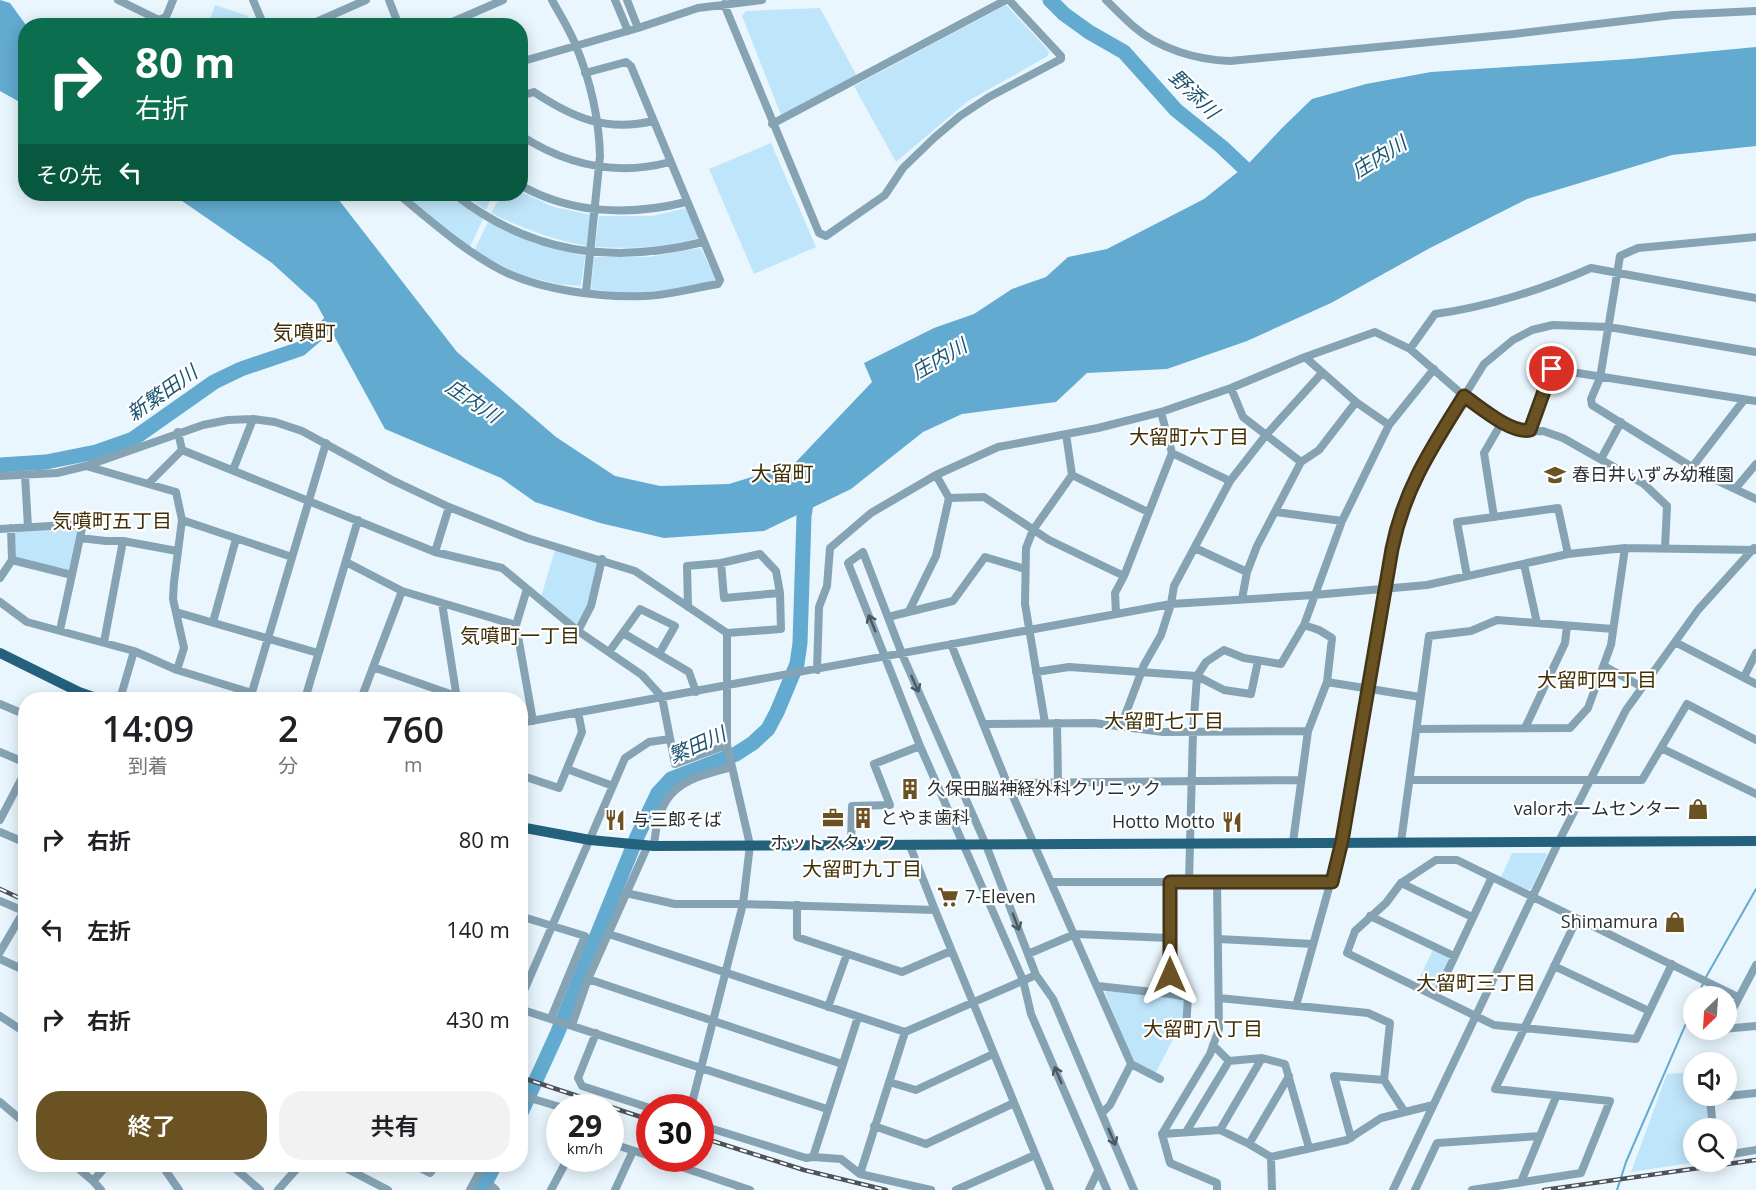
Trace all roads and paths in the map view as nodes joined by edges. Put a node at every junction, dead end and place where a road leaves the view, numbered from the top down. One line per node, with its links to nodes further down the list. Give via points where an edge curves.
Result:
1 (118, 0): 17 (street)
2 (173, 0): 18 (street)
3 (253, 0): 19 (street)
4 (366, 0): 20 (street)
5 (389, 0): 21 (street)
6 (503, 0): 22 (street)
7 (552, 0): 25 (street)
8 (615, 0): 24 (street)
9 (627, 0): 23 (street)
10 (757, 0): 11 (street); 15 (street)
11 (762, 0)
12 (1008, 0): 31 (street); 31 (street, via 1060,59 960,116 903,168 885,195 826,237 819,233)
13 (1106, 0): 16 (street, via 1135,28 1167,46 1208,60 1230,61 1673,15)
14 (696, 4): 15 (street); 23 (street)
15 (724, 4): 31 (street)
16 (1756, 11)
17 (155, 18)
18 (164, 18)
19 (261, 18)
20 (325, 18)
21 (396, 18)
22 (461, 18)
23 (638, 28): 24 (street)
24 (628, 31): 25 (street)
25 (576, 45): 26 (street); 27 (street)
26 (528, 60)
27 (585, 73): 29 (street); 30 (street, via 628,63)
28 (528, 94): 29 (street, via 534,92 561,110)
29 (597, 122): 30 (street); 34 (street)
30 (653, 122): 33 (street)
31 (772, 124)
32 (528, 139): 34 (street, via 577,163)
33 (670, 162): 34 (street, via 621,169); 38 (street)
34 (598, 166): 39 (street)
35 (528, 189): 39 (street, via 551,199)
36 (407, 201): 44 (street, via 472,253 503,271 536,284)
37 (464, 201): 42 (street, via 523,235)
38 (686, 202): 39 (street, via 662,208); 41 (street)
39 (594, 209): 42 (street)
40 (1754, 240): 43 (street, via 1638,248 1620,256)
41 (702, 242): 42 (street, via 632,254); 44 (street, via 720,280 718,284 647,296)
42 (591, 252): 44 (street)
43 (1617, 273): 45 (street); 46 (street); 47 (street, via 1591,268 1469,309 1436,314)
44 (586, 292)
45 (1756, 298)
46 (1609, 327): 48 (street); 52 (street); 54 (street, via 1553,325 1533,330 1513,340 1484,364)
47 (1410, 350): 49 (street, via 1375,332); 50 (street)
48 (1756, 352)
49 (1305, 357): 51 (street); 53 (street)
50 (1434, 369): 54 (street); 62 (street)
51 (1322, 373): 56 (street); 66 (street)
52 (1600, 378): 55 (street); 61 (street, via 1592,405); 63 (street, via 1552,369)
53 (1231, 388): 58 (street); 66 (street, via 1243,417)
54 (1464, 396): 60 (street); 119 (street, via 1419,469 1404,502)
55 (1744, 400): 57 (street); 74 (street)
56 (1356, 402): 62 (street); 71 (street, via 1319,450)
57 (1756, 402)
58 (1161, 412): 65 (street); 69 (street)
59 (253, 419): 64 (street, via 228,420); 67 (street, via 284,425); 75 (street)
60 (1502, 422): 63 (street, via 1524,432); 89 (street, via 1484,453)
61 (1621, 422): 70 (street); 74 (street)
62 (1389, 425): 92 (street)
63 (1530, 430): 70 (street, via 1563,438)
64 (178, 432): 68 (street); 73 (street)
65 (1066, 434): 77 (street, via 998,447); 78 (street)
66 (1266, 435): 71 (street); 80 (street)
67 (326, 443): 84 (street); 86 (street)
68 (182, 450): 75 (street); 81 (street)
69 (1172, 453): 80 (street); 87 (street)
70 (1601, 459): 102 (street, via 1644,484 1667,506)
71 (1301, 462): 88 (street)
72 (1756, 464): 82 (street)
73 (86, 466): 76 (street); 81 (street)
74 (1693, 466): 82 (street)
75 (233, 470): 84 (street)
76 (25, 475): 79 (street); 93 (street)
77 (936, 475): 83 (street); 160 (street, via 871,513 830,548 827,586 819,607)
78 (1072, 475): 87 (street); 96 (street)
79 (0, 476)
80 (1230, 481): 100 (street)
81 (149, 483): 90 (street, via 176,492)
82 (1734, 489): 85 (street)
83 (949, 498): 96 (street, via 984,497); 129 (street, via 936,556)
84 (310, 500): 91 (street); 107 (street)
85 (1756, 500)
86 (449, 507): 105 (street); 108 (street, via 527,538)
87 (1148, 512): 116 (street)
88 (1276, 512): 92 (street); 114 (street)
89 (1494, 517): 106 (street, via 1558,508); 117 (street, via 1457,522)
90 (182, 520): 98 (street); 104 (street)
91 (358, 520): 105 (street); 110 (street)
92 (1342, 521): 123 (street)
93 (28, 527): 94 (street); 97 (street, via 82,524)
94 (11, 528): 95 (street); 109 (street)
95 (0, 529)
96 (1033, 530): 113 (street, via 1026,548); 116 (street)
97 (80, 538): 99 (street); 115 (street)
98 (236, 539): 107 (street); 133 (street)
99 (123, 541): 104 (street); 145 (street)
100 (1195, 548): 114 (street); 127 (street, via 1174,586)
101 (1625, 548): 102 (street); 106 (street); 138 (street)
102 (1665, 548): 103 (street)
103 (1755, 549): 146 (street, via 1698,610)
104 (177, 551): 130 (street)
105 (435, 552): 120 (street, via 502,568)
106 (1568, 554): 112 (street)
107 (292, 557): 144 (street)
108 (602, 559): 128 (street, via 635,571); 141 (street, via 591,606)
109 (12, 560): 115 (street); 118 (street)
110 (346, 562): 121 (street); 151 (street)
111 (721, 563): 122 (street, via 760,554 776,571); 122 (street, via 724,598); 128 (street, via 687,566)
112 (1524, 564): 117 (street); 134 (street)
113 (1025, 569): 129 (street, via 985,557 953,601); 140 (street)
114 (1247, 572): 124 (street)
115 (72, 575): 139 (street)
116 (1124, 576): 131 (street, via 1115,592)
117 (1467, 576): 119 (street, via 1427,585)
118 (0, 578)
119 (1386, 588): 123 (street); 169 (street)
120 (527, 589): 135 (street); 141 (street)
121 (402, 591): 126 (street); 158 (street)
122 (780, 592): 143 (street, via 781,629)
123 (1314, 595): 124 (street); 136 (street)
124 (1242, 599): 127 (street)
125 (0, 602): 139 (street, via 27,622)
126 (442, 603): 135 (street); 177 (street)
127 (1172, 604): 131 (street); 162 (street)
128 (688, 607): 143 (street)
129 (909, 611): 132 (street)
130 (176, 612): 133 (street); 159 (street, via 184,648)
131 (1116, 614): 140 (street)
132 (888, 617): 154 (street); 155 (street, one-way to 132, via 848,563 862,552)
133 (213, 622): 144 (street)
134 (1536, 623): 137 (street); 182 (street, via 1497,620 1471,631 1429,636)
135 (516, 625): 178 (street)
136 (1304, 625): 156 (street, via 1281,664); 165 (street, via 1332,638)
137 (1567, 626): 138 (street); 192 (street, via 1564,643)
138 (1612, 629): 157 (street)
139 (60, 630): 145 (street)
140 (1029, 630): 147 (street); 161 (street)
141 (578, 632): 149 (street)
142 (623, 633): 149 (street); 153 (street); 153 (street, via 640,609 675,626)
143 (727, 633): 167 (street)
144 (269, 638): 151 (street); 173 (street)
145 (104, 642): 148 (street)
146 (1675, 642): 164 (street); 168 (street)
147 (951, 644): 154 (street); 190 (street)
148 (134, 651): 159 (street); 171 (street)
149 (609, 652): 181 (street, via 642,675)
150 (0, 653): 170 (main road)
151 (318, 653): 174 (street)
152 (1756, 653): 164 (street)
153 (659, 654): 179 (street, via 689,672)
154 (902, 654): 155 (street); 231 (street, one-way to 231)
155 (885, 657): 160 (street); 199 (street)
156 (1258, 661): 163 (street, via 1224,650 1206,662); 163 (street, via 1251,694 1224,690)
157 (1604, 666): 168 (street); 192 (street, via 1588,708 1570,728)
158 (373, 667): 175 (street); 176 (street)
159 (177, 670): 172 (street)
160 (817, 670): 167 (street)
161 (1036, 672): 162 (street, via 1069,667); 188 (street)
162 (1142, 672): 163 (street); 191 (street)
163 (1197, 676): 194 (street)
164 (1744, 677): 166 (street)
165 (1327, 682): 169 (street); 195 (street)
166 (1756, 684)
167 (728, 687): 179 (street); 198 (street)
168 (1642, 687): 208 (street)
169 (1369, 688): 182 (street); 220 (street)
170 (72, 692)
171 (122, 692)
172 (240, 692)
173 (252, 692)
174 (307, 692)
175 (364, 692)
176 (442, 692)
177 (455, 692)
178 (528, 692)
179 (696, 692): 181 (street)
180 (528, 693): 186 (street)
181 (662, 697): 185 (street); 196 (street)
182 (1420, 697): 193 (street)
183 (0, 704): 184 (street)
184 (18, 712)
185 (578, 712): 186 (street); 204 (street, via 582,732)
186 (533, 721): 187 (street)
187 (528, 722)
188 (1045, 723): 189 (street); 190 (street)
189 (1057, 723): 191 (street); 210 (street)
190 (984, 724): 211 (street)
191 (1121, 726): 194 (street, via 1163,732)
192 (1525, 728): 193 (street)
193 (1417, 729): 207 (street)
194 (1193, 731): 195 (street); 209 (street)
195 (1308, 731): 206 (street)
196 (670, 739): 198 (street, via 675,764); 213 (street, via 649,742 625,758)
197 (1756, 740): 200 (street, via 1688,704)
198 (727, 746): 203 (street)
199 (920, 746): 229 (street, via 874,764 890,805 852,806); 230 (street)
200 (1661, 748): 208 (street, via 1642,780); 214 (street)
201 (0, 752): 202 (street)
202 (18, 760)
203 (732, 767): 227 (street, via 703,774 678,786 666,800); 228 (street)
204 (567, 769): 205 (street, via 559,788); 213 (street)
205 (528, 778)
206 (1301, 780): 209 (street); 223 (street)
207 (1410, 780): 208 (street); 224 (street)
208 (1590, 780): 221 (street)
209 (1192, 781): 210 (street); 225 (street)
210 (1058, 782): 211 (street)
211 (1007, 783): 226 (street)
212 (18, 785): 215 (street)
213 (613, 786): 219 (street)
214 (1756, 794)
215 (0, 820)
216 (528, 828): 219 (main road)
217 (0, 832): 218 (street)
218 (18, 840)
219 (590, 840): 227 (main road); 252 (street)
220 (1342, 841): 223 (main road); 224 (main road); 238 (street)
221 (1559, 841): 222 (main road); 224 (main road); 241 (street)
222 (1755, 841)
223 (1293, 842): 225 (main road)
224 (1401, 842)
225 (1190, 843): 226 (main road); 236 (street)
226 (1034, 844): 231 (main road); 234 (street)
227 (650, 845): 228 (main road); 240 (street)
228 (750, 845): 229 (main road); 243 (street)
229 (851, 845): 232 (main road)
230 (963, 845): 231 (main road); 232 (main road); 271 (street)
231 (986, 845): 261 (street, one-way to 261)
232 (910, 846): 246 (street)
233 (1492, 877): 239 (street, via 1457,860 1436,860); 241 (street); 248 (street)
234 (1052, 882): 235 (street); 254 (street)
235 (1170, 882): 236 (street); 255 (street)
236 (1189, 882): 237 (street)
237 (1217, 882): 238 (street); 256 (street)
238 (1332, 882): 257 (street)
239 (1401, 883): 247 (street); 248 (street)
240 (627, 893): 243 (street, via 675,904); 253 (street)
241 (1532, 897): 250 (street); 285 (street)
242 (0, 901): 245 (street)
243 (743, 904): 244 (street); 268 (street)
244 (797, 906): 246 (street); 260 (street, via 797,937)
245 (18, 908)
246 (935, 910): 258 (street)
247 (1370, 916): 262 (street); 277 (street, via 1355,931 1347,953)
248 (1473, 917): 262 (street)
249 (528, 918): 252 (street)
250 (1576, 919): 264 (street); 266 (street)
251 (18, 922): 259 (street)
252 (553, 926): 272 (street); 287 (street, via 585,936)
253 (609, 934): 268 (street); 270 (street)
254 (1075, 934): 255 (street); 261 (street); 273 (street)
255 (1170, 938): 276 (street)
256 (1218, 939): 257 (street); 278 (street)
257 (1313, 944): 280 (street)
258 (951, 951): 260 (street, via 902,972); 279 (street)
259 (0, 952)
260 (848, 954): 281 (street)
261 (1028, 954): 269 (street)
262 (1454, 956): 277 (street)
263 (0, 959): 267 (street)
264 (1672, 964): 274 (street); 283 (street)
265 (1756, 965): 275 (street)
266 (1554, 966): 283 (street); 291 (street)
267 (18, 967)
268 (725, 972): 281 (street); 288 (street)
269 (1035, 975): 271 (street); 319 (street, via 1053,999)
270 (588, 979): 288 (street); 289 (street)
271 (1023, 980): 279 (street); 339 (street, one-way to 271, via 1031,1014)
272 (528, 982)
273 (1098, 986): 276 (street); 302 (street)
274 (1717, 986)
275 (1737, 992)
276 (1170, 994): 294 (street, via 1188,997)
277 (1436, 996): 285 (street)
278 (1219, 998): 280 (street); 297 (street, via 1219,1029)
279 (972, 1002): 295 (street); 298 (street)
280 (1296, 1006): 306 (street, via 1368,1012 1390,1023)
281 (828, 1007): 286 (street)
282 (528, 1011): 287 (street)
283 (1648, 1011): 291 (street, via 1636,1038)
284 (0, 1016): 292 (street)
285 (1475, 1016): 291 (street, via 1494,1025); 315 (street)
286 (858, 1017): 295 (street); 301 (street)
287 (552, 1018): 289 (street)
288 (712, 1020): 301 (street); 303 (street)
289 (571, 1025): 296 (street)
290 (1756, 1026): 293 (street)
291 (1524, 1027): 310 (street, via 1495,1089)
292 (18, 1028)
293 (1737, 1028)
294 (1186, 1029)
295 (905, 1032): 307 (street)
296 (596, 1033): 303 (street); 313 (street, via 578,1078 582,1086)
297 (1213, 1045): 300 (street); 326 (street)
298 (993, 1054): 307 (street, via 916,1090); 314 (street)
299 (1262, 1058): 300 (street); 304 (street, via 1285,1064); 324 (street)
300 (1229, 1061): 325 (street)
301 (842, 1064): 317 (street)
302 (1131, 1064): 305 (street); 319 (street)
303 (700, 1067): 309 (street); 317 (street)
304 (1289, 1076): 329 (street); 331 (street)
305 (1160, 1079)
306 (1384, 1080): 318 (street); 328 (street, via 1334,1076)
307 (889, 1082): 322 (street)
308 (1756, 1093): 320 (street, via 1710,1098)
309 (694, 1094)
310 (1556, 1096): 327 (street); 351 (street, via 1610,1101 1581,1173)
311 (528, 1097): 312 (street)
312 (546, 1103)
313 (636, 1103)
314 (1014, 1103): 322 (street, via 926,1144); 336 (street)
315 (1433, 1105): 318 (street); 370 (street)
316 (2, 1108): 321 (street)
317 (827, 1109): 337 (street)
318 (1404, 1112): 328 (street, via 1381,1118)
319 (1102, 1113): 367 (street, one-way to 367)
320 (1712, 1118)
321 (18, 1119)
322 (874, 1126): 349 (street)
323 (714, 1129): 337 (street)
324 (1220, 1131): 325 (street); 329 (street)
325 (1186, 1132): 326 (street)
326 (1162, 1134): 368 (street, via 1170,1163 1217,1183)
327 (1540, 1136): 351 (street); 371 (street, via 1437,1143)
328 (1351, 1138): 331 (street)
329 (1250, 1144): 338 (street)
330 (624, 1147): 332 (street)
331 (1310, 1149): 338 (street)
332 (633, 1150): 334 (street); 360 (street)
333 (1756, 1150): 335 (street)
334 (636, 1151)
335 (1737, 1153)
336 (1035, 1155): 363 (street); 364 (street)
337 (813, 1157): 349 (street, via 841,1159)
338 (1271, 1157): 369 (street)
339 (1098, 1171): 365 (street); 366 (street)
340 (83, 1172): 350 (street)
341 (100, 1172): 350 (street)
342 (167, 1172): 354 (street)
343 (239, 1172): 355 (street)
344 (294, 1172): 356 (street)
345 (353, 1172): 357 (street)
346 (478, 1172): 358 (street)
347 (561, 1172): 359 (street)
348 (693, 1172): 352 (street)
349 (860, 1174): 362 (street)
350 (93, 1180): 353 (street)
351 (1521, 1182): 372 (street)
352 (737, 1188): 361 (street)
353 (101, 1190)
354 (179, 1190)
355 (260, 1190)
356 (278, 1190)
357 (388, 1190)
358 (470, 1190)
359 (551, 1190)
360 (615, 1190)
361 (750, 1190)
362 (931, 1190)
363 (956, 1190)
364 (1050, 1190)
365 (1089, 1190)
366 (1107, 1190)
367 (1134, 1190)
368 (1217, 1190)
369 (1272, 1190)
370 (1393, 1190)
371 (1415, 1190)
372 (1472, 1190)

